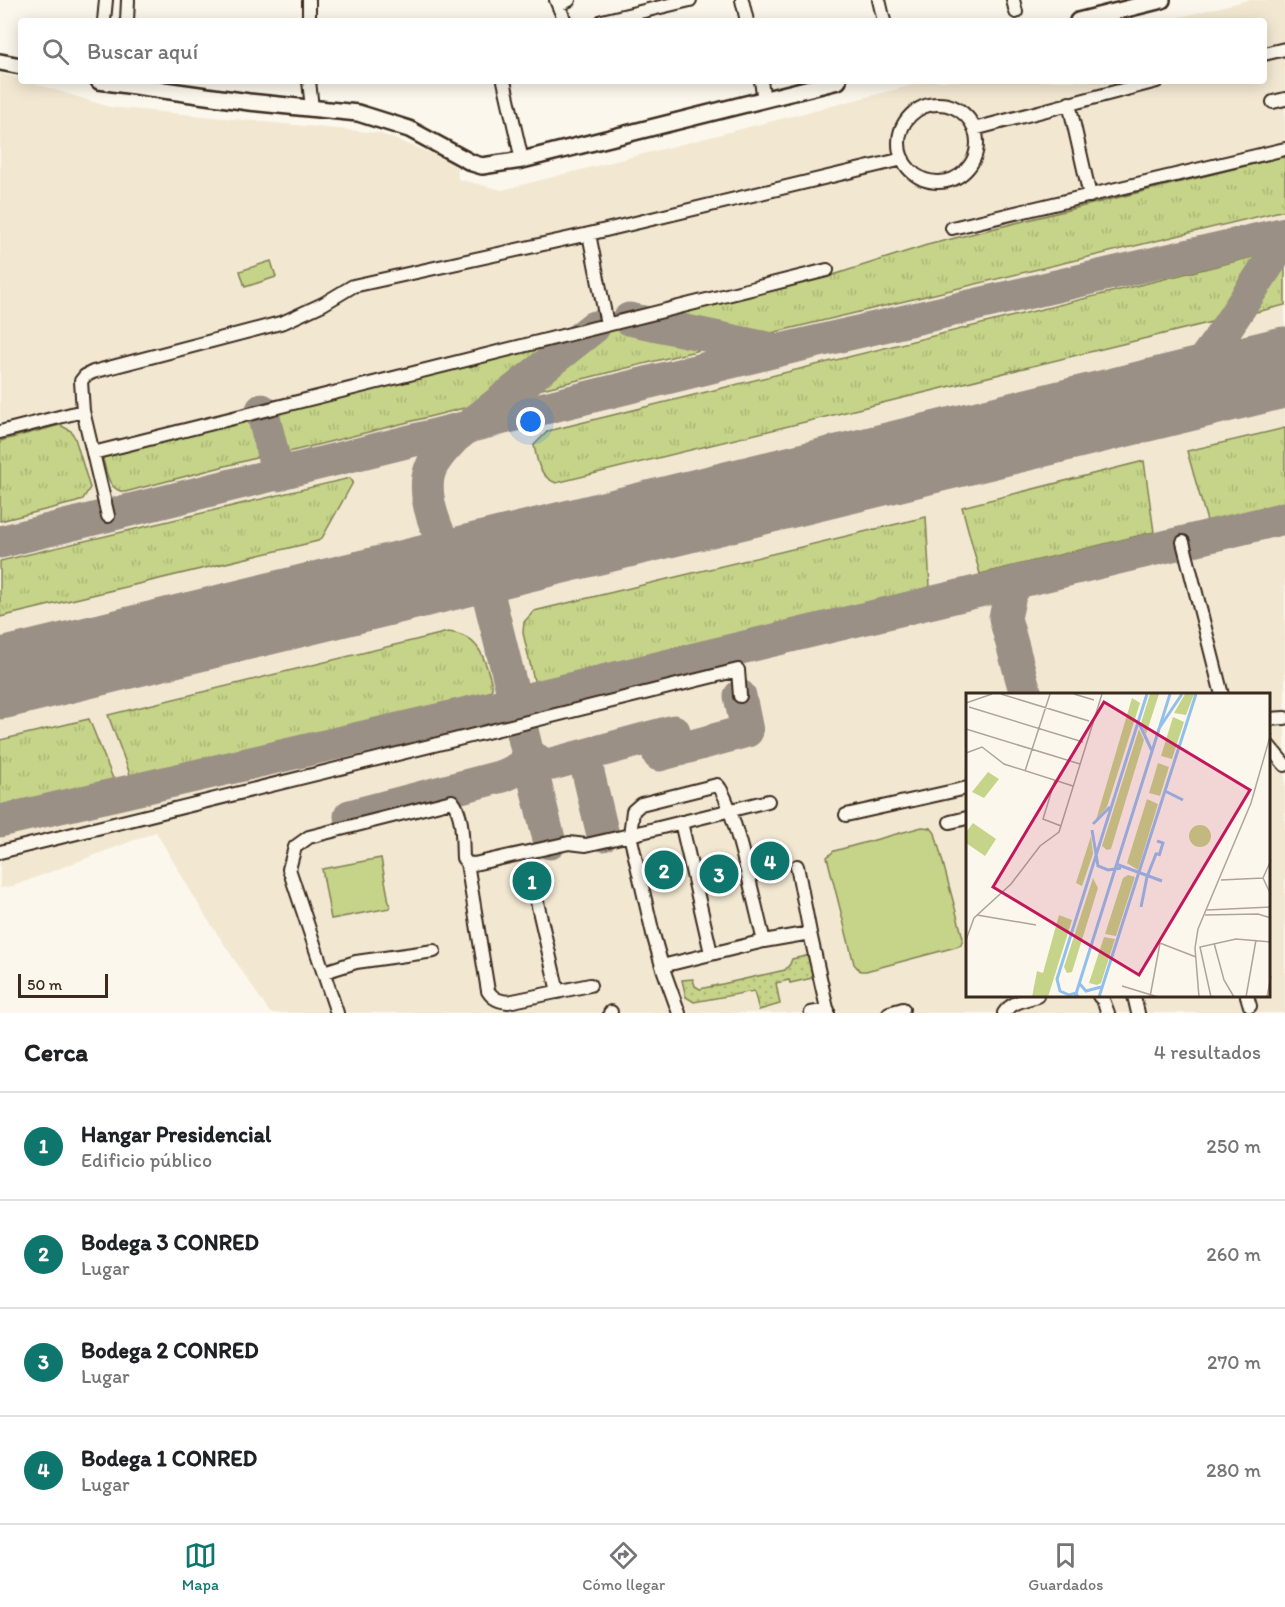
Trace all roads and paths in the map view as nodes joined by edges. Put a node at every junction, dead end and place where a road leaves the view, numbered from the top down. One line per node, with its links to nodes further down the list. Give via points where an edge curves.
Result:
1 (106, 0): 9 (street)
2 (128, 0): 10 (street)
3 (309, 0): 11 (street)
4 (690, 0): 13 (street)
5 (742, 0): 14 (street)
6 (879, 0): 15 (street)
7 (1162, 0): 16 (main road)
8 (561, 2): 12 (street)
9 (104, 18)
10 (127, 18)
11 (309, 18)
12 (564, 18)
13 (615, 18)
14 (746, 18)
15 (883, 18)
16 (1090, 18)
17 (1285, 49): 18 (street)
18 (1267, 53)
19 (0, 62): 20 (main road)
20 (18, 65)
21 (141, 84): 29 (main road)
22 (309, 84): 29 (street)
23 (505, 84): 33 (street)
24 (761, 84): 27 (street)
25 (826, 84): 27 (main road)
26 (1145, 84): 28 (street)
27 (764, 100): 33 (main road)
28 (1069, 103): 30 (street); 34 (street)
29 (312, 108): 33 (main road, via 358,113 409,129 482,166)
30 (974, 129): 32 (street, via 977,146 972,162 953,179 936,182 920,177); 32 (street, via 970,120 946,104 918,108 905,122 899,140)
31 (1285, 148): 34 (street)
32 (903, 159): 36 (street)
33 (522, 160)
34 (1090, 196): 35 (street)
35 (952, 228)
36 (589, 234): 38 (street); 39 (street, via 353,286 284,322 93,372 81,381)
37 (827, 270): 38 (street)
38 (607, 324): 41 (street)
39 (83, 411): 40 (street); 41 (street)
40 (0, 432)
41 (93, 453): 42 (street)
42 (108, 516)
43 (1184, 542): 44 (street)
44 (1222, 693)
45 (740, 696): 56 (street, via 738,670)
46 (1270, 746): 47 (street)
47 (1285, 765)
48 (966, 788): 51 (street)
49 (768, 801): 50 (street)
50 (730, 810): 53 (street); 55 (street, via 722,788 712,784 641,804 633,811); 61 (street)
51 (846, 815)
52 (966, 818): 54 (street)
53 (681, 822): 55 (street); 63 (street)
54 (950, 822)
55 (630, 835): 57 (street); 64 (street)
56 (0, 852)
57 (467, 863): 65 (street, via 452,801 309,837 294,847 289,869); 67 (street, via 491,996 508,1002)
58 (797, 866): 60 (street)
59 (537, 902): 67 (street)
60 (810, 933): 61 (street); 72 (street)
61 (764, 941): 63 (street)
62 (434, 951): 65 (street, via 356,962)
63 (711, 953): 64 (street)
64 (662, 966): 74 (street)
65 (324, 972): 73 (street)
66 (590, 985): 67 (street)
67 (558, 992)
68 (1029, 998): 77 (street, via 1018,1001)
69 (1101, 998): 78 (street)
70 (1134, 998): 79 (street)
71 (903, 1009): 76 (street)
72 (828, 1011): 75 (street)
73 (337, 1013)
74 (679, 1013)
75 (811, 1013)
76 (889, 1013)
77 (1004, 1013)
78 (1108, 1013)
79 (1138, 1013)

